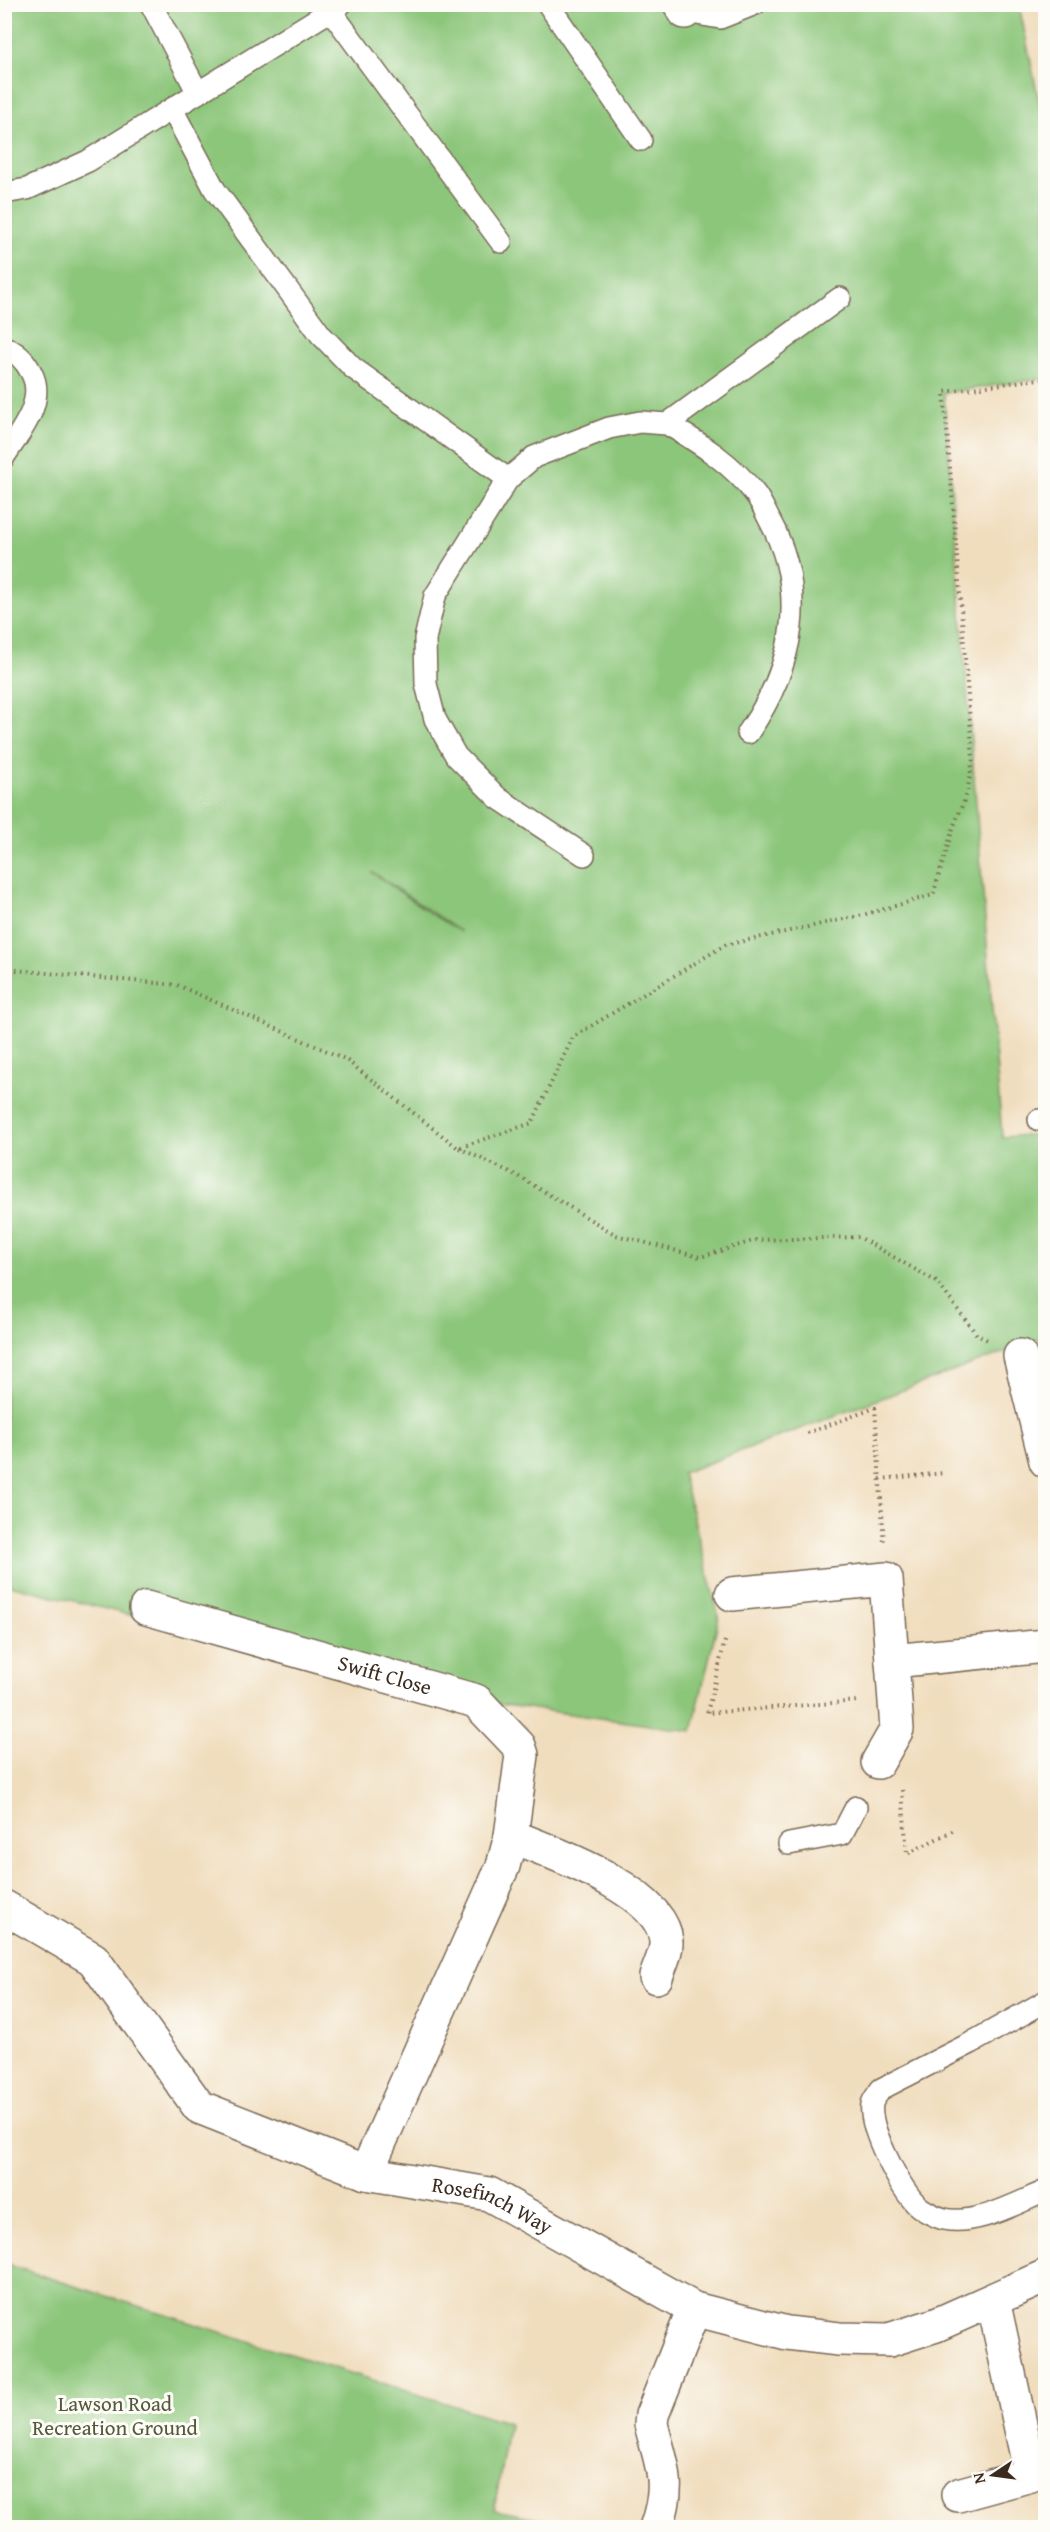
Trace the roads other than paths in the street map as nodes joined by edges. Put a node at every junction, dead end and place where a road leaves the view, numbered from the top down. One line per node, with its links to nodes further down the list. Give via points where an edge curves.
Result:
1 (151, 4): 6 (lane)
2 (548, 4): 8 (lane)
3 (755, 4): 5 (lane, via 720,18)
4 (336, 8): 6 (lane); 10 (lane)
5 (682, 8)
6 (198, 93): 7 (lane)
7 (172, 109): 9 (lane, via 88,161 27,189); 15 (lane, via 215,190 321,335 353,368)
8 (641, 140)
9 (4, 193)
10 (501, 242)
11 (840, 298): 13 (lane)
12 (4, 347): 14 (lane, via 27,363 37,383 36,400)
13 (667, 424): 15 (lane, via 640,422 609,428 534,457); 16 (lane, via 699,442 731,468 756,496 778,536 791,578 792,626 779,677 765,709)
14 (4, 457)
15 (508, 479): 17 (lane, via 435,596 424,639 426,684 435,719 456,756 498,798)
16 (748, 733)
17 (584, 855)
18 (1020, 1356): 19 (street)
19 (1046, 1461)
20 (732, 1594): 23 (street, via 886,1580)
21 (146, 1608): 26 (street, Swift Close, via 476,1701 519,1746 522,1755)
22 (1046, 1646): 23 (street)
23 (892, 1661): 24 (street, via 897,1730)
24 (878, 1762)
25 (855, 1807): 27 (lane, via 842,1834)
26 (511, 1836): 29 (street, via 583,1864 639,1899 657,1916 666,1942); 31 (street, Swift Close, via 503,1866)
27 (789, 1844)
28 (4, 1907): 31 (street, Rosefinch Way, via 93,1959 199,2107)
29 (656, 1977)
30 (1046, 2001): 32 (lane, via 881,2089 872,2102 871,2120 899,2183 918,2206 943,2218 965,2220 988,2214)
31 (366, 2173): 35 (street, Rosefinch Way, via 489,2193)
32 (1046, 2191)
33 (1046, 2276): 34 (street, Rosefinch Way)
34 (993, 2300): 35 (street, Rosefinch Way, via 889,2340 787,2333); 36 (street, via 1031,2475)
35 (694, 2309): 37 (street, via 652,2415 665,2475 665,2502)
36 (958, 2494)
37 (656, 2528)

